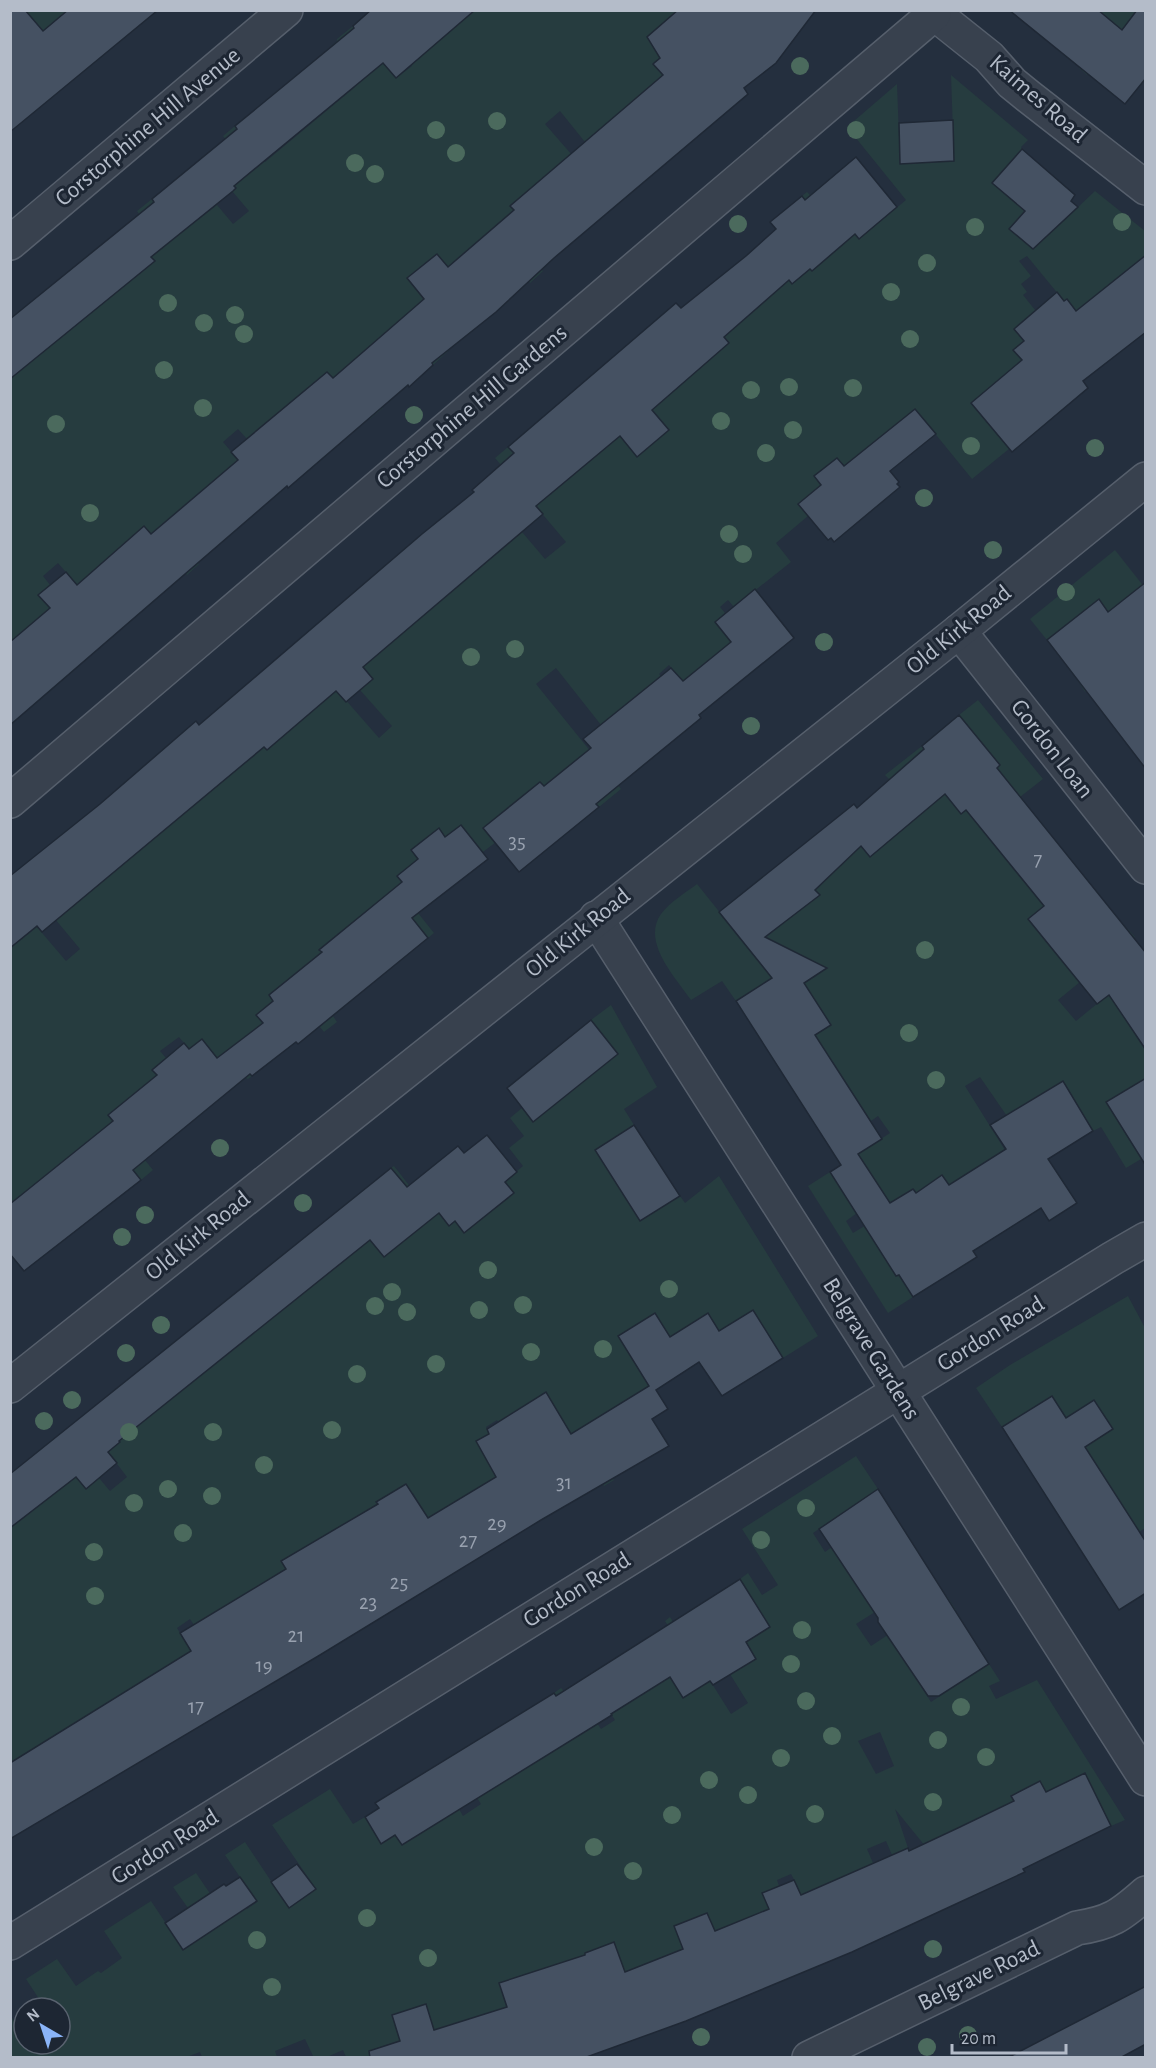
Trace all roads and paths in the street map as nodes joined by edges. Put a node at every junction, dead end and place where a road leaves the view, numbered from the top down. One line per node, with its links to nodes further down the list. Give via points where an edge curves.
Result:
1 (286, 10): 4 (street, Corstorphine Hill Avenue)
2 (932, 12): 3 (street, Kaimes Road, via 989,57 1012,83); 7 (street, Corstorphine Hill Gardens)
3 (1146, 188)
4 (10, 243)
5 (1146, 479): 6 (street, Old Kirk Road)
6 (958, 631): 8 (street, Gordon Loan); 9 (street, Old Kirk Road)
7 (10, 801)
8 (1146, 867)
9 (596, 918): 11 (street, Old Kirk Road); 12 (street, Belgrave Gardens)
10 (1146, 1239): 12 (street, Gordon Road)
11 (10, 1386)
12 (898, 1391): 13 (street, Belgrave Gardens); 15 (street, Gordon Road)
13 (1146, 1779)
14 (1146, 1893): 16 (street, Belgrave Road, via 1104,1924 1077,1928)
15 (10, 1943)
16 (809, 2058)

